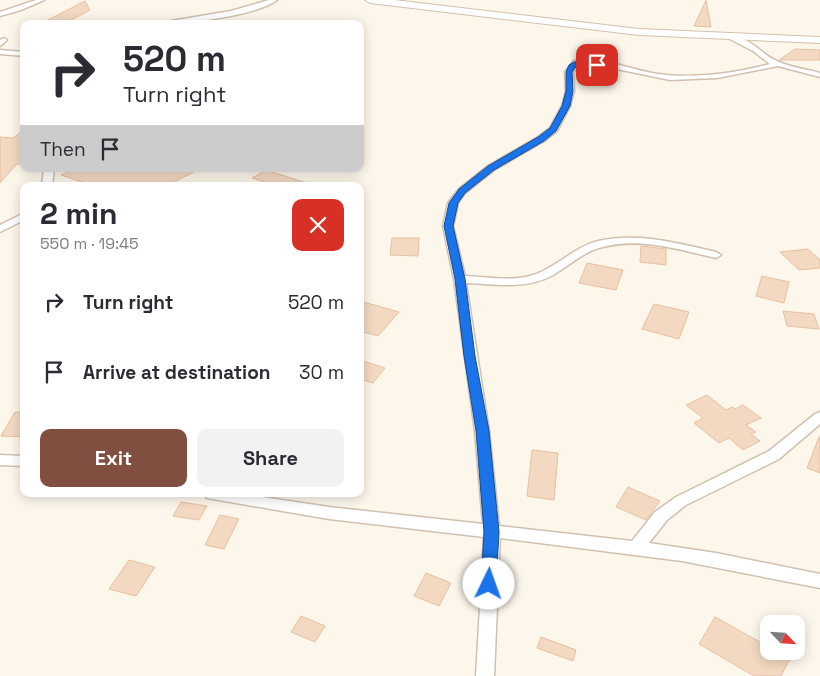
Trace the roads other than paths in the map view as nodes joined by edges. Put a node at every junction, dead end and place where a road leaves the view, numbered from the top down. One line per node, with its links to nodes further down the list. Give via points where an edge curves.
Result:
1 (41, 0): 4 (street)
2 (274, 0): 5 (street, via 234,12)
3 (370, 0): 6 (main road, via 611,29)
4 (0, 14)
5 (182, 20)
6 (730, 37): 7 (main road); 10 (street)
7 (820, 40)
8 (0, 52): 9 (street)
9 (20, 54)
10 (777, 64): 11 (street); 15 (street, via 746,71 674,77 577,63 569,72 570,91 554,129 474,180 453,203 448,226)
11 (820, 75)
12 (20, 218): 13 (street)
13 (0, 229)
14 (716, 255): 15 (street, via 621,240 580,252 534,279 515,282)
15 (460, 279): 20 (street, via 482,431)
16 (820, 417): 21 (street, via 774,455 681,501 661,516)
17 (0, 460): 18 (street)
18 (20, 461)
19 (228, 497): 20 (street)
20 (492, 532): 21 (street); 23 (street)
21 (636, 548): 22 (street)
22 (820, 581)
23 (485, 676)

